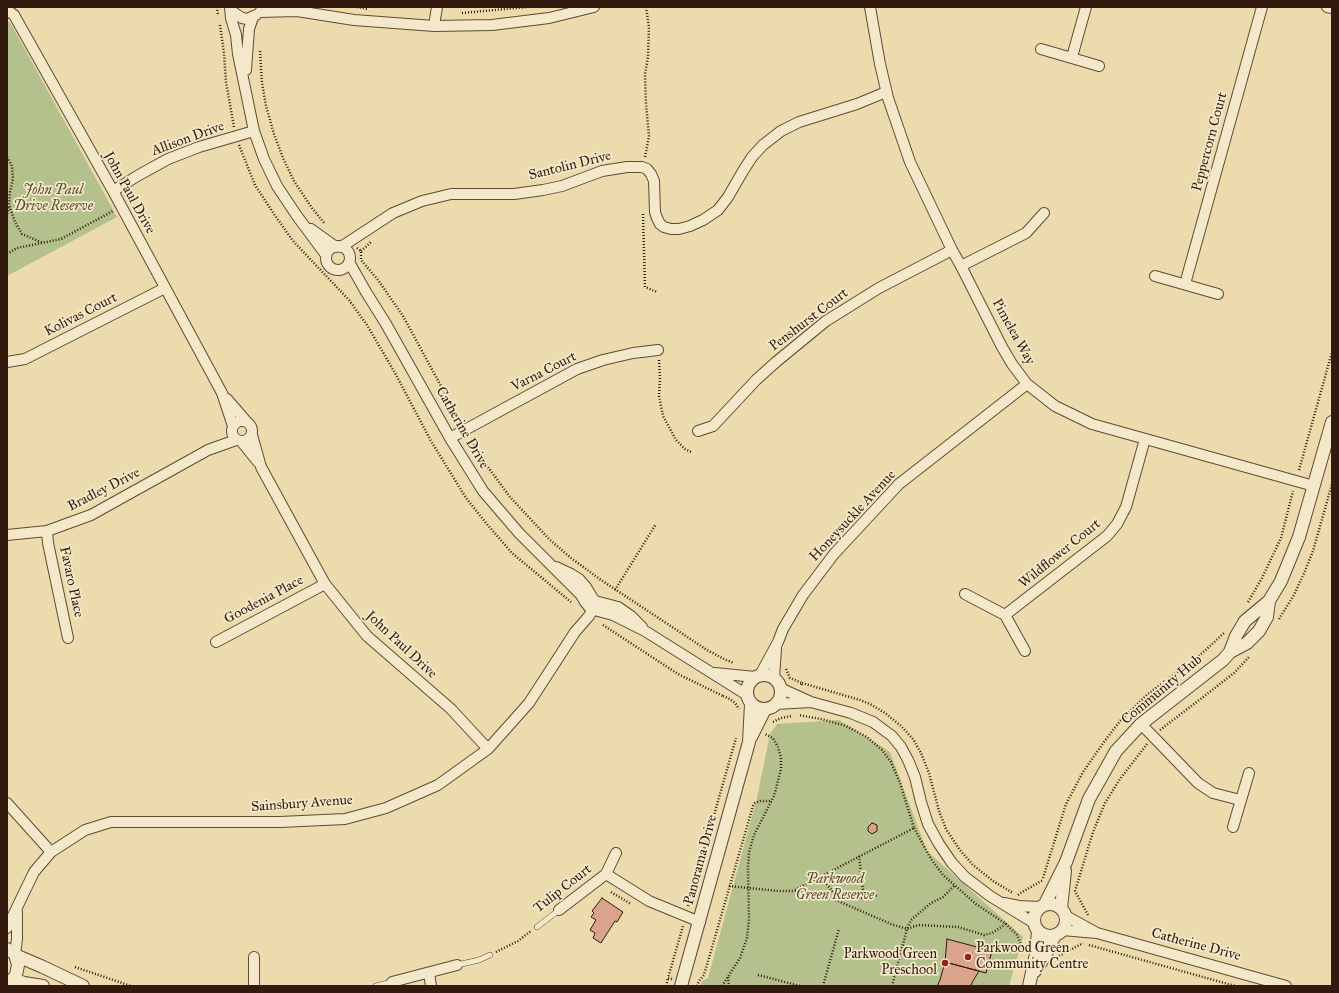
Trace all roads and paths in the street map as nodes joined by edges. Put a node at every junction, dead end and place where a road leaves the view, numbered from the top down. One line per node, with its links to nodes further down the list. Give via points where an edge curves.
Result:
1 (230, 7): 13 (street, via 242,18); 19 (street)
2 (286, 7): 12 (street)
3 (437, 7): 14 (street)
4 (594, 7): 14 (street, via 549,18 492,25)
5 (646, 7): 23 (path, via 649,27 645,74 649,136)
6 (870, 7): 20 (street, Pimelea Way)
7 (1086, 7): 17 (street)
8 (1262, 7): 43 (street, Peppercorn Court)
9 (1327, 7): 10 (street)
10 (1332, 8)
11 (7, 10): 24 (street, John Paul Drive, via 14,15)
12 (297, 11): 13 (street); 14 (street, via 354,20)
13 (258, 12): 19 (street, via 248,29)
14 (434, 26)
15 (260, 49): 32 (path, via 266,106 283,158 294,181)
16 (1041, 49): 17 (street)
17 (1072, 57): 18 (street)
18 (1099, 66)
19 (246, 92): 21 (street)
20 (887, 95): 23 (street, via 799,122 781,131 752,157 718,210 690,226 671,229 660,224 655,212 654,181 647,169); 36 (street, Pimelea Way, via 910,162)
21 (254, 131): 24 (street, Allison Drive, via 168,159); 30 (street, via 277,186)
22 (7, 157): 25 (path, via 12,166 13,179)
23 (642, 167): 31 (street, Santolin Drive, via 602,171 562,186 543,190 514,194 451,194 422,201 393,213)
24 (113, 191): 26 (street, John Paul Drive)
25 (9, 205): 29 (path); 34 (path, via 22,234)
26 (121, 206): 34 (path, via 61,239); 44 (street, John Paul Drive)
27 (643, 212): 46 (path, via 645,287)
28 (1044, 213): 40 (street, via 1026,233)
29 (7, 214)
30 (302, 222): 35 (street); 39 (street)
31 (370, 228): 35 (street, Santolin Drive); 38 (street, Santolin Drive)
32 (329, 229)
33 (375, 239): 38 (path)
34 (44, 243): 37 (path, via 17,248)
35 (338, 247): 38 (street); 39 (street)
36 (952, 250): 40 (street, Pimelea Way); 57 (street, Penshurst Court, via 879,288 826,321 756,380 713,426)
37 (7, 254)
38 (354, 254): 41 (street); 45 (street, Catherine Drive); 56 (path, via 378,280 403,316)
39 (326, 255): 41 (street, via 326,263 331,268)
40 (962, 266): 51 (street, Pimelea Way, via 1002,347)
41 (342, 270): 45 (street, Catherine Drive)
42 (1155, 276): 43 (street)
43 (1185, 284): 47 (street)
44 (165, 288): 50 (street, Kolivas Court, via 25,359); 52 (street, John Paul Drive)
45 (366, 292): 59 (street, Catherine Drive)
46 (657, 292)
47 (1218, 294)
48 (658, 350): 56 (street, Varna Court, via 603,360 577,370); 63 (path, via 659,396 663,416 676,440)
49 (1332, 352): 65 (path)
50 (7, 362)
51 (1027, 384): 60 (street, Pimelea Way, via 1055,406 1082,420); 80 (street, Honeysuckle Avenue, via 899,484 829,560 803,595)
52 (222, 393): 53 (street, John Paul Drive); 55 (street, John Paul Drive)
53 (246, 421): 55 (street, via 239,422); 58 (street, via 251,425)
54 (1332, 422): 66 (street, Community Hub)
55 (233, 427): 61 (street, via 232,435); 62 (street, Bradley Drive)
56 (466, 430): 59 (street, Varna Court); 71 (path, via 482,459 523,512 571,558)
57 (698, 431)
58 (252, 435): 61 (street, via 247,440); 64 (street, John Paul Drive)
59 (450, 438): 75 (street, Catherine Drive, via 483,491 585,602)
60 (1145, 439): 65 (street, Pimelea Way); 76 (street, Wildflower Court, via 1126,507 1118,524 1107,536)
61 (238, 440): 62 (street, Bradley Drive); 64 (street, John Paul Drive)
62 (208, 450): 68 (street, Bradley Drive, via 91,515)
63 (691, 452)
64 (262, 467): 70 (street, John Paul Drive)
65 (1296, 481): 66 (street, Pimelea Way); 74 (path, via 1281,538)
66 (1314, 486): 73 (street, Community Hub, via 1299,537 1281,581)
67 (656, 524): 71 (path)
68 (47, 531): 69 (street, Bradley Drive); 78 (street, Favaro Place)
69 (7, 535)
70 (325, 584): 79 (street, Goodenia Place); 99 (street, John Paul Drive, via 367,636 450,709)
71 (615, 590): 83 (path, via 707,650)
72 (965, 594): 76 (street)
73 (1269, 601): 82 (street, Community Hub, via 1245,621); 82 (street, Community Hub, via 1260,631 1247,643)
74 (1246, 604)
75 (593, 605): 87 (street, via 646,631 698,665); 99 (street, Sainsbury Avenue, via 529,703)
76 (1005, 615): 81 (street)
77 (1228, 628): 111 (path, via 1198,657 1148,694 1120,721 1104,742 1083,772 1066,804)
78 (68, 638)
79 (216, 642)
80 (778, 642): 86 (street, Honeysuckle Avenue); 88 (street, Honeysuckle Avenue, via 775,654)
81 (1025, 651)
82 (1230, 652): 94 (street, Community Hub)
83 (735, 663): 84 (path); 87 (path)
84 (741, 664)
85 (786, 666): 89 (path, via 790,678 802,683)
86 (757, 676): 87 (street); 88 (street, via 765,675); 90 (street, via 748,685)
87 (728, 679): 90 (street); 92 (path, via 723,696 735,703)
88 (777, 683): 89 (street); 91 (street, via 779,699)
89 (797, 699): 91 (street); 93 (path); 122 (street, via 851,713 873,722 892,736 901,747 915,777 928,824 952,863 965,877 990,896)
90 (749, 700): 91 (street, via 760,709); 98 (street, Panorama Drive)
91 (771, 707): 97 (street, Panorama Drive)
92 (739, 710)
93 (795, 715): 95 (path, via 774,721); 105 (path, via 846,726 867,737 882,750 891,762 900,783)
94 (1141, 724): 101 (street, via 1198,784 1214,793); 114 (street, Community Hub, via 1116,751 1089,799)
95 (770, 726)
96 (768, 730): 97 (path)
97 (761, 732): 98 (street, Panorama Drive); 102 (path, via 773,738 780,758 780,769)
98 (749, 742): 125 (street, Panorama Drive)
99 (488, 749): 106 (street, Sainsbury Avenue, via 438,784 386,808 345,819 280,822 111,822 85,830)
100 (1248, 773): 101 (street)
101 (1240, 800): 104 (street)
102 (772, 801): 112 (path, via 760,801 753,806); 115 (path, via 754,835 749,852)
103 (7, 803): 106 (street)
104 (1233, 827)
105 (914, 828): 108 (path); 113 (path, via 931,859)
106 (51, 852): 121 (street, Sainsbury Avenue, via 34,872)
107 (616, 853): 109 (street, Tulip Court)
108 (859, 856): 110 (path); 119 (path)
109 (606, 874): 123 (street, Tulip Court); 125 (street, Tulip Court, via 649,901)
110 (821, 877): 116 (path); 119 (path, via 833,892 847,897)
111 (1043, 880): 114 (path); 122 (path, via 1019,894)
112 (729, 886): 115 (path); 155 (path, via 704,975)
113 (954, 886): 126 (path); 131 (path, via 911,920)
114 (1059, 886): 117 (path); 120 (street, Community Hub); 124 (street, Community Hub)
115 (748, 888): 116 (path, via 778,892); 142 (path, via 747,938 740,958)
116 (794, 891): 131 (path, via 817,893)
117 (1075, 891)
118 (878, 895): 119 (path)
119 (864, 898)
120 (1042, 905): 122 (street); 124 (street, via 1051,903); 128 (street, via 1034,914)
121 (17, 906): 129 (street, Sainsbury Avenue); 135 (street, Sainsbury Avenue, via 17,940)
122 (1015, 908): 126 (path); 128 (street)
123 (560, 910): 127 (lane, Tulip Court)
124 (1063, 912): 132 (street, via 1065,926); 133 (street, Catherine Drive)
125 (700, 922): 154 (street, Panorama Drive)
126 (1006, 924): 131 (path, via 984,935 958,927 918,925)
127 (537, 927): 136 (path, via 518,941)
128 (1036, 927): 132 (street, via 1046,936); 144 (street, via 1036,954)
129 (7, 928)
130 (840, 928): 159 (path)
131 (907, 929): 160 (path)
132 (1059, 933): 133 (street, Catherine Drive); 144 (street)
133 (1097, 933): 162 (street, Catherine Drive)
134 (1083, 943): 161 (path)
135 (12, 953): 145 (street, via 17,960 18,970); 148 (street)
136 (490, 955): 138 (lane)
137 (254, 957): 150 (street)
138 (457, 965): 140 (street)
139 (70, 966): 149 (path)
140 (429, 973): 146 (street); 152 (street)
141 (758, 975): 158 (path)
142 (728, 976): 156 (path); 157 (path)
143 (668, 978): 153 (path)
144 (1031, 981)
145 (9, 982): 147 (street)
146 (392, 982): 151 (lane)
147 (43, 986)
148 (83, 986)
149 (131, 986)
150 (254, 986)
151 (376, 986)
152 (431, 986)
153 (666, 986)
154 (681, 986)
155 (697, 986)
156 (722, 986)
157 (729, 986)
158 (800, 986)
159 (823, 986)
160 (892, 986)
161 (1235, 986)
162 (1286, 986)

